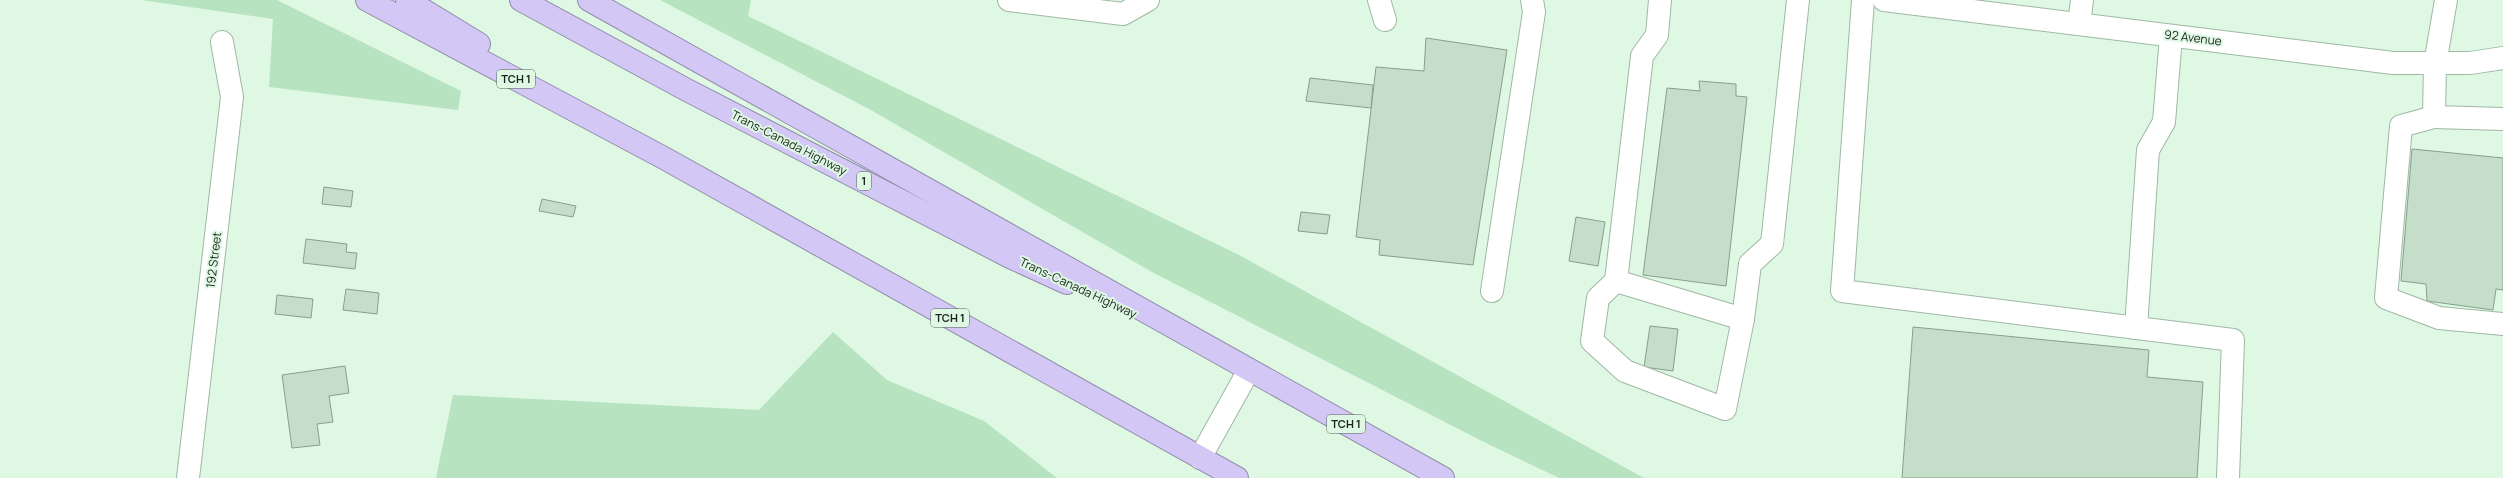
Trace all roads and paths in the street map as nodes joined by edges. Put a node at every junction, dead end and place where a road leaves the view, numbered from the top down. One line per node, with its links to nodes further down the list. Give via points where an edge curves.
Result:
1 (367, 0): 22 (highway, TCH 1)
2 (407, 0): 22 (highway)
3 (520, 0): 28 (highway, Trans-Canada Highway / 1, via 685,89 1010,256)
4 (589, 0): 28 (highway, Trans-Canada Highway / TCH 1)
5 (1009, 0): 6 (street, via 1123,14)
6 (1148, 0)
7 (1532, 0): 24 (street, via 1534,12)
8 (1660, 0): 23 (street, via 1657,35 1642,56)
9 (1798, 0): 25 (street, via 1772,244 1750,264)
10 (1863, 0): 27 (street, via 1842,291)
11 (1884, 0): 14 (street, 92 Avenue)
12 (2082, 0): 15 (street)
13 (2446, 0): 19 (street)
14 (1907, 1): 15 (street, 92 Avenue)
15 (2079, 24): 16 (street, 92 Avenue)
16 (2171, 36): 19 (street, 92 Avenue, via 2393,63); 27 (street, via 2164,122 2148,150)
17 (222, 42): 31 (street, 192 Street, via 232,97)
18 (2503, 58): 19 (street, 92 Avenue)
19 (2435, 64): 20 (street)
20 (2434, 117): 21 (street); 26 (street, via 2400,126 2386,298 2439,318)
21 (2503, 120)
22 (664, 158): 30 (highway, TCH 1)
23 (1616, 282): 25 (street); 25 (street, via 1598,298 1592,341 1625,372 1725,409)
24 (1492, 291)
25 (1743, 319)
26 (2503, 324)
27 (2136, 328): 34 (street, via 2233,340)
28 (1213, 350): 29 (highway, Trans-Canada Highway / TCH 1)
29 (1249, 370): 30 (street); 33 (highway, Trans-Canada Highway / TCH 1)
30 (1200, 458): 32 (highway, TCH 1)
31 (188, 478)
32 (1237, 478)
33 (1444, 478)
34 (2228, 478)

